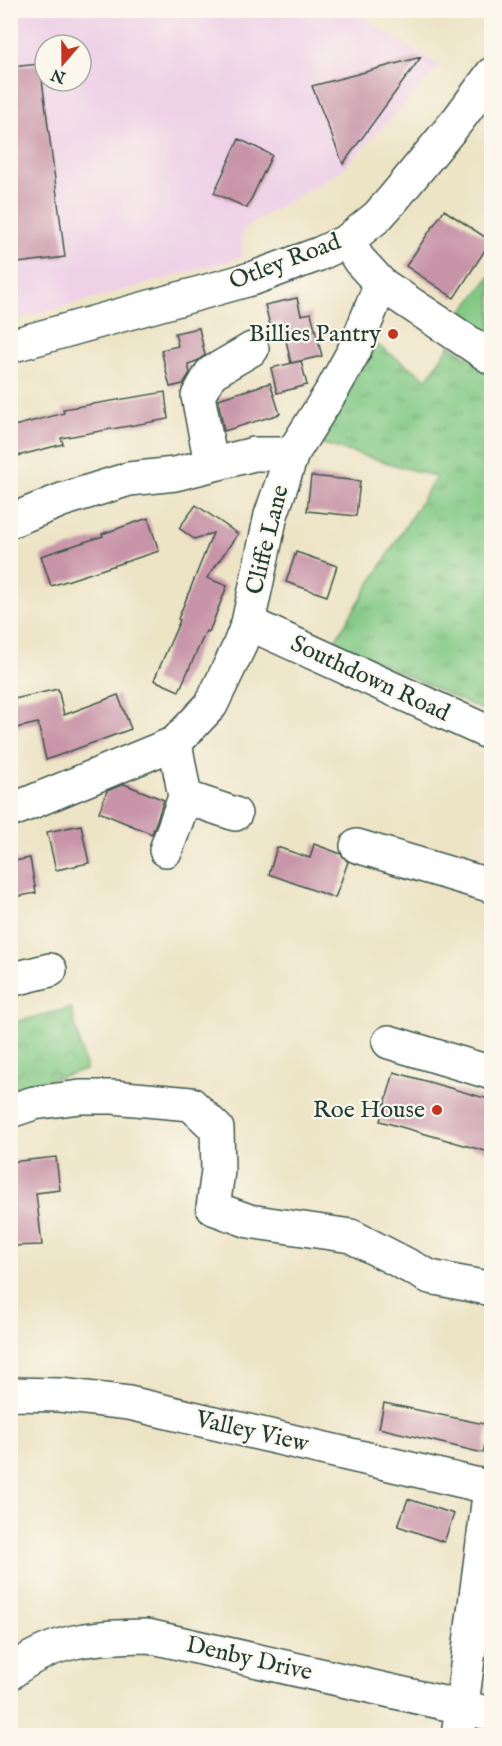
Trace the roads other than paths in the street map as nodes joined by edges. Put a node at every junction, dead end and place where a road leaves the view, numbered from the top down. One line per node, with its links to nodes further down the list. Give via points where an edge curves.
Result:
1 (492, 74): 2 (street, Otley Road, via 393,199)
2 (347, 241): 3 (street); 4 (street, Otley Road, via 254,278)
3 (381, 284): 6 (street); 7 (street, Cliffe Lane, via 354,351)
4 (10, 346)
5 (252, 350): 8 (street, via 211,373 198,396)
6 (492, 358)
7 (292, 454): 8 (street, via 254,454); 10 (street, Cliffe Lane, via 271,515)
8 (211, 463): 9 (street, via 174,474 129,479)
9 (10, 521)
10 (248, 623): 11 (street, Southdown Road); 12 (street, Cliffe Lane, via 211,705)
11 (492, 734)
12 (176, 743): 13 (street); 14 (street)
13 (185, 797): 15 (street); 17 (street)
14 (10, 811)
15 (235, 814)
16 (357, 846): 18 (street)
17 (166, 850)
18 (492, 886)
19 (50, 969): 20 (street)
20 (10, 980)
21 (389, 1042): 22 (street)
22 (492, 1073)
23 (10, 1111): 24 (street, via 34,1103 80,1097 191,1104 217,1129 218,1171 213,1208 249,1221 351,1236 430,1277)
24 (492, 1289)
25 (10, 1394): 26 (street, Valley View, via 129,1403)
26 (491, 1488): 28 (street)
27 (10, 1672): 28 (street, Denby Drive, via 55,1646 97,1637 148,1636)
28 (471, 1719)

